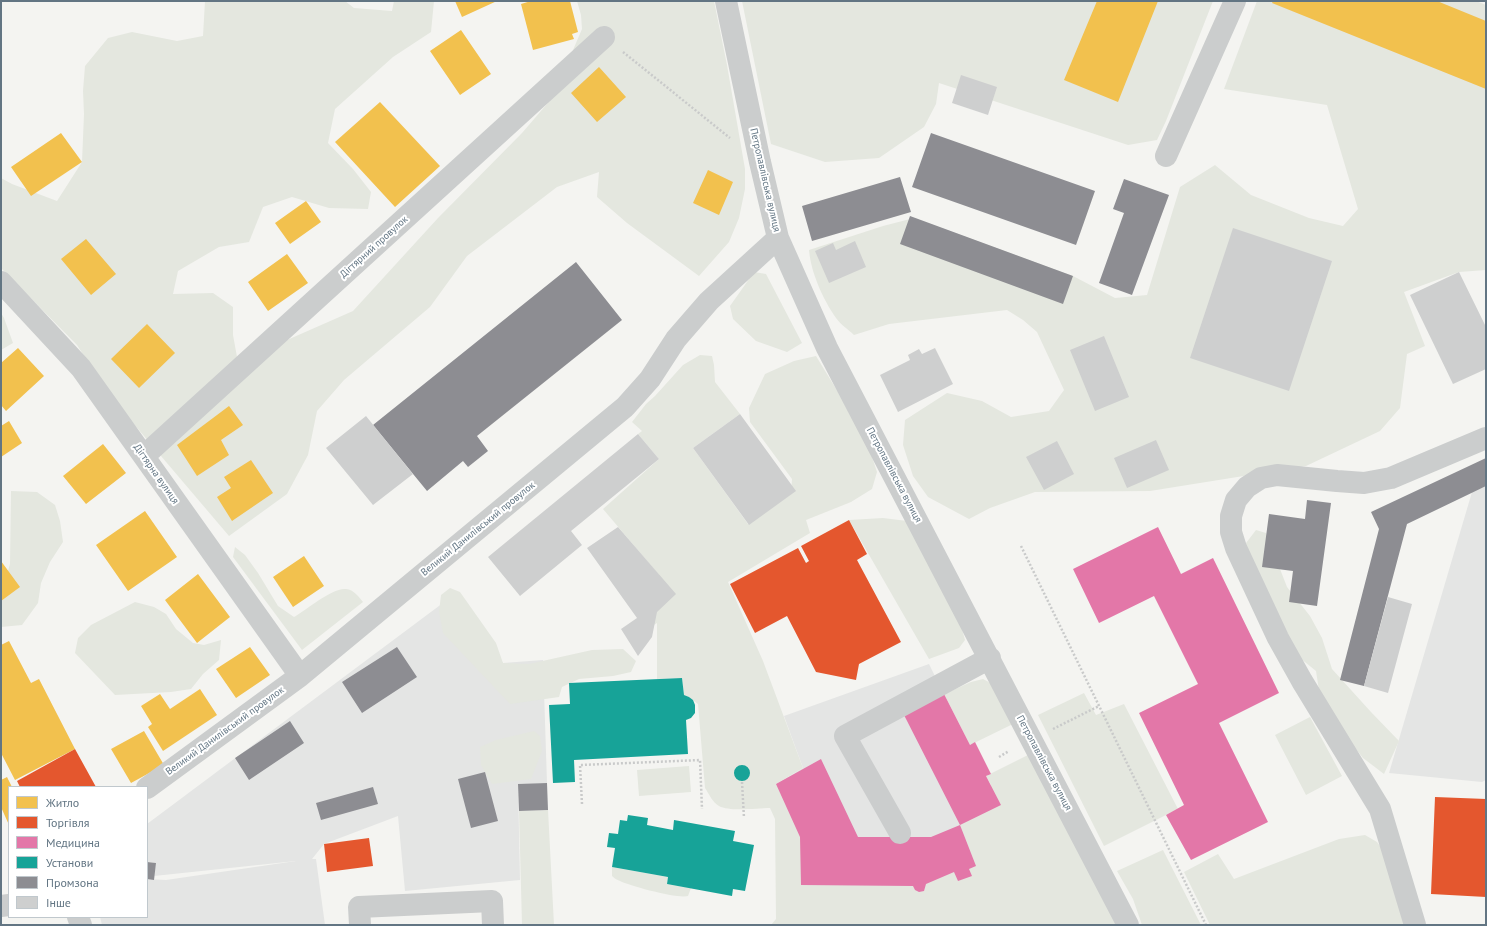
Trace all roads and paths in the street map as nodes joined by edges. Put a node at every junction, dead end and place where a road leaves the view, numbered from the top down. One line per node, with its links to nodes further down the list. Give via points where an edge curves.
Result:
1 (726, 1): 5 (street, Петропавлівська вулиця)
2 (1235, 1): 4 (street)
3 (604, 37): 5 (path); 9 (street, Дігтярний провулок)
4 (1166, 156)
5 (760, 162): 6 (street, Петропавлівська вулиця)
6 (778, 238): 11 (street, Петропавлівська вулиця, via 827,348); 12 (street, Великий Данилівський провулок, via 709,301 676,339 650,379 625,407)
7 (1, 282): 9 (street, Дігтярна вулиця, via 81,368)
8 (1486, 438): 23 (street, via 1391,478 1364,483 1277,474 1261,478 1243,491 1236,500 1231,516 1231,532 1236,548 1278,638 1380,808)
9 (144, 456): 12 (street, Дігтярна вулиця)
10 (1021, 546): 22 (path)
11 (990, 658): 18 (street, via 845,736); 21 (street, Петропавлівська вулиця)
12 (300, 676): 14 (street, Великий Данилівський провулок)
13 (742, 782): 17 (path)
14 (148, 787)
15 (582, 804): 16 (path, via 580,765 700,760)
16 (702, 809)
17 (744, 818)
18 (900, 833)
19 (360, 925): 20 (street, via 359,907 492,901)
20 (493, 925)
21 (1128, 925)
22 (1206, 925)
23 (1416, 925)

